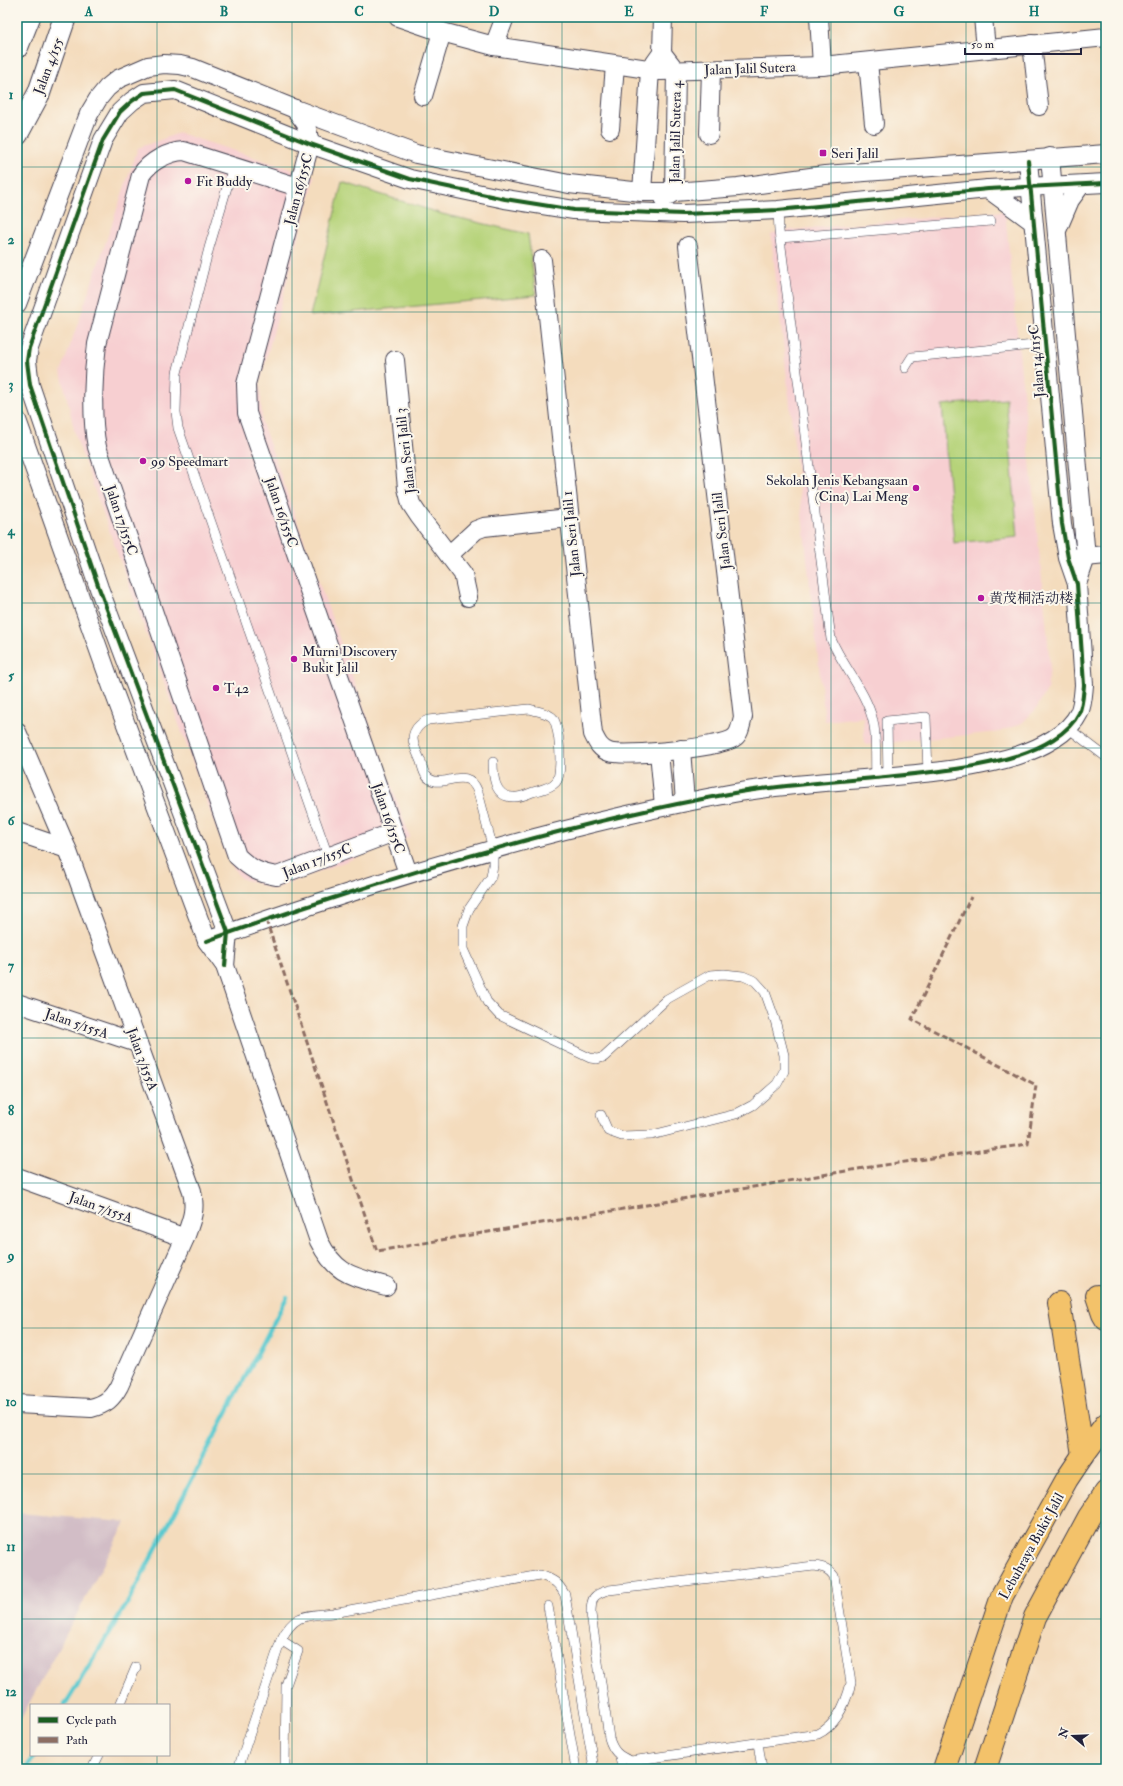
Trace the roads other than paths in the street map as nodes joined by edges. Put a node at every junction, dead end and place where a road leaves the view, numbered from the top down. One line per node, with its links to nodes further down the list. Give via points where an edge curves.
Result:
1 (66, 17): 26 (street, Jalan 4/155, via 39,93)
2 (398, 17): 8 (street, Jalan Jalil Sutera)
3 (504, 17): 11 (street)
4 (663, 17): 14 (street)
5 (819, 17): 17 (street)
6 (983, 17): 13 (street)
7 (24, 24): 12 (street)
8 (442, 32): 11 (street, Jalan Jalil Sutera); 21 (street)
9 (1106, 37): 10 (street, Jalan Jalil Sutera)
10 (1032, 44): 13 (street, Jalan Jalil Sutera); 22 (street)
11 (494, 46): 16 (street, Jalan Jalil Sutera)
12 (17, 47)
13 (986, 49): 15 (street, Jalan Jalil Sutera)
14 (662, 53): 18 (street, Jalan Jalil Sutera 4); 20 (street, Jalan Jalil Sutera 4)
15 (868, 62): 17 (street, Jalan Jalil Sutera); 24 (street)
16 (614, 65): 18 (street, Jalan Jalil Sutera); 25 (street)
17 (822, 66): 19 (street, Jalan Jalil Sutera)
18 (650, 70): 20 (street, Jalan Jalil Sutera); 40 (street, Jalan Jalil Sutera 4)
19 (711, 70): 20 (street, Jalan Jalil Sutera); 28 (street)
20 (676, 71): 41 (street, Jalan Jalil Sutera 4)
21 (423, 96)
22 (1039, 106)
23 (295, 109): 27 (street); 29 (street, via 306,124); 51 (street, via 180,65 148,66 118,79 107,88 89,114)
24 (874, 124)
25 (610, 129)
26 (17, 134)
27 (363, 134): 29 (street); 40 (street, via 416,154 492,170 569,184)
28 (709, 134)
29 (310, 144): 38 (street, Jalan 16/155C); 43 (street, via 410,179 574,210); 79 (street, via 175,90 144,93 132,101 120,112 102,140 29,348 27,361 30,385 99,588)
30 (1106, 154): 31 (street)
31 (1050, 157): 32 (street); 37 (street)
32 (1028, 161): 36 (street, Jalan 14/115C); 41 (street, via 825,175)
33 (233, 167): 38 (street, Jalan 17/155C); 77 (lane, via 177,373 178,428); 77 (street, Jalan 17/155C, via 184,151 174,152 147,166 141,175 97,344 94,432 99,454 237,856 261,874 277,876)
34 (1106, 183): 35 (street)
35 (1080, 185): 37 (street); 46 (street, via 1070,200)
36 (1031, 186): 37 (street); 39 (street); 47 (street, Jalan 14/115C)
37 (1053, 186): 46 (street)
38 (298, 187): 74 (street, Jalan 16/155C, via 246,384 247,413)
39 (988, 189): 42 (street); 47 (street, via 1033,222)
40 (642, 192): 41 (street)
41 (666, 197): 43 (street); 44 (street)
42 (778, 210): 44 (street); 48 (lane)
43 (639, 213): 44 (street)
44 (683, 214)
45 (991, 221): 48 (lane)
46 (1057, 231): 59 (street)
47 (1035, 236): 52 (street, Jalan 14/115C)
48 (780, 238): 70 (lane, via 830,639 866,700 874,723)
49 (688, 246): 65 (street, Jalan Seri Jalil, via 742,717 737,736 732,740 721,744)
50 (542, 260): 56 (street, Jalan Seri Jalil 1)
51 (17, 304)
52 (1045, 344): 54 (lane, via 912,357); 60 (street, Jalan 14/115C, via 1062,524)
53 (395, 360): 57 (street, Jalan Seri Jalil 3, via 407,488 411,504)
54 (905, 368)
55 (17, 420): 80 (street, via 112,687)
56 (569, 518): 57 (street, via 484,527 476,530); 66 (street, Jalan Seri Jalil 1, via 593,734 598,745 608,752)
57 (449, 555): 62 (street, Jalan Seri Jalil 3, via 463,574)
58 (1106, 555): 59 (street)
59 (1086, 557): 60 (street); 61 (street)
60 (1068, 558): 61 (street, Jalan 14/115C)
61 (1077, 584): 63 (street, via 1083,702 1078,715)
62 (468, 597)
63 (1068, 728): 67 (lane); 69 (street, via 1049,742 1019,755 956,770)
64 (17, 732): 75 (street, Jalan 3/155A)
65 (680, 749): 66 (street, Jalan Seri Jalil); 71 (street)
66 (659, 752): 72 (street)
67 (1106, 757)
68 (493, 762): 76 (lane, via 495,785 505,796 520,796 555,783 560,769 557,726 552,718 543,712 529,709 428,720 421,723 413,737 426,775 431,779 439,781 462,777 475,784)
69 (928, 773): 70 (street); 70 (lane, via 926,717 886,720)
70 (882, 777): 71 (street, via 740,792)
71 (685, 802): 72 (street)
72 (664, 806): 76 (street)
73 (17, 832): 75 (street)
74 (394, 832): 77 (street, Jalan 17/155C); 78 (street, Jalan 16/155C)
75 (67, 849): 83 (street, Jalan 3/155A)
76 (493, 849): 78 (street); 84 (lane, via 491,876 469,908 463,926 463,950 487,1002 499,1015 597,1059 604,1057 667,999 710,974 743,976 755,981 765,992 776,1020 784,1055 784,1071 777,1084 753,1105 736,1114 652,1135 622,1136 608,1131)
77 (328, 856)
78 (408, 873): 79 (street)
79 (228, 932): 80 (street); 81 (street)
80 (207, 940): 81 (street)
81 (225, 966): 87 (street, via 316,1234 326,1255 348,1275)
82 (17, 1003): 83 (street, Jalan 5/155A)
83 (137, 1043): 86 (street, Jalan 3/155A, via 192,1191 194,1215)
84 (601, 1115)
85 (17, 1177): 86 (street, Jalan 7/155A)
86 (185, 1238): 91 (street, Jalan 3/155A, via 120,1386 112,1398 92,1408)
87 (386, 1286)
88 (1097, 1296): 90 (highway)
89 (1059, 1303): 93 (highway)
90 (1106, 1318)
91 (17, 1404)
92 (1106, 1424): 93 (highway, Lebuhraya Bukit Jalil)
93 (1083, 1455): 109 (highway, Lebuhraya Bukit Jalil, via 1002,1596)
94 (1106, 1492): 110 (highway, via 1035,1617)
95 (548, 1606): 105 (lane)
96 (281, 1640): 103 (lane); 104 (lane, via 298,1651 286,1685); 106 (lane, via 293,1622 302,1617 540,1575 551,1579 560,1584 565,1595)
97 (136, 1667): 98 (lane)
98 (120, 1704)
99 (758, 1743): 101 (lane, via 631,1761); 101 (lane, via 818,1734 827,1730 835,1722 848,1694 851,1683 834,1576 830,1570 814,1566 609,1590 594,1597 591,1614 609,1738 612,1749); 108 (lane)
100 (98, 1756): 102 (lane)
101 (620, 1757): 107 (lane)
102 (92, 1769)
103 (238, 1769)
104 (285, 1769)
105 (576, 1769)
106 (594, 1769)
107 (622, 1769)
108 (762, 1769)
109 (944, 1769)
110 (985, 1769)

